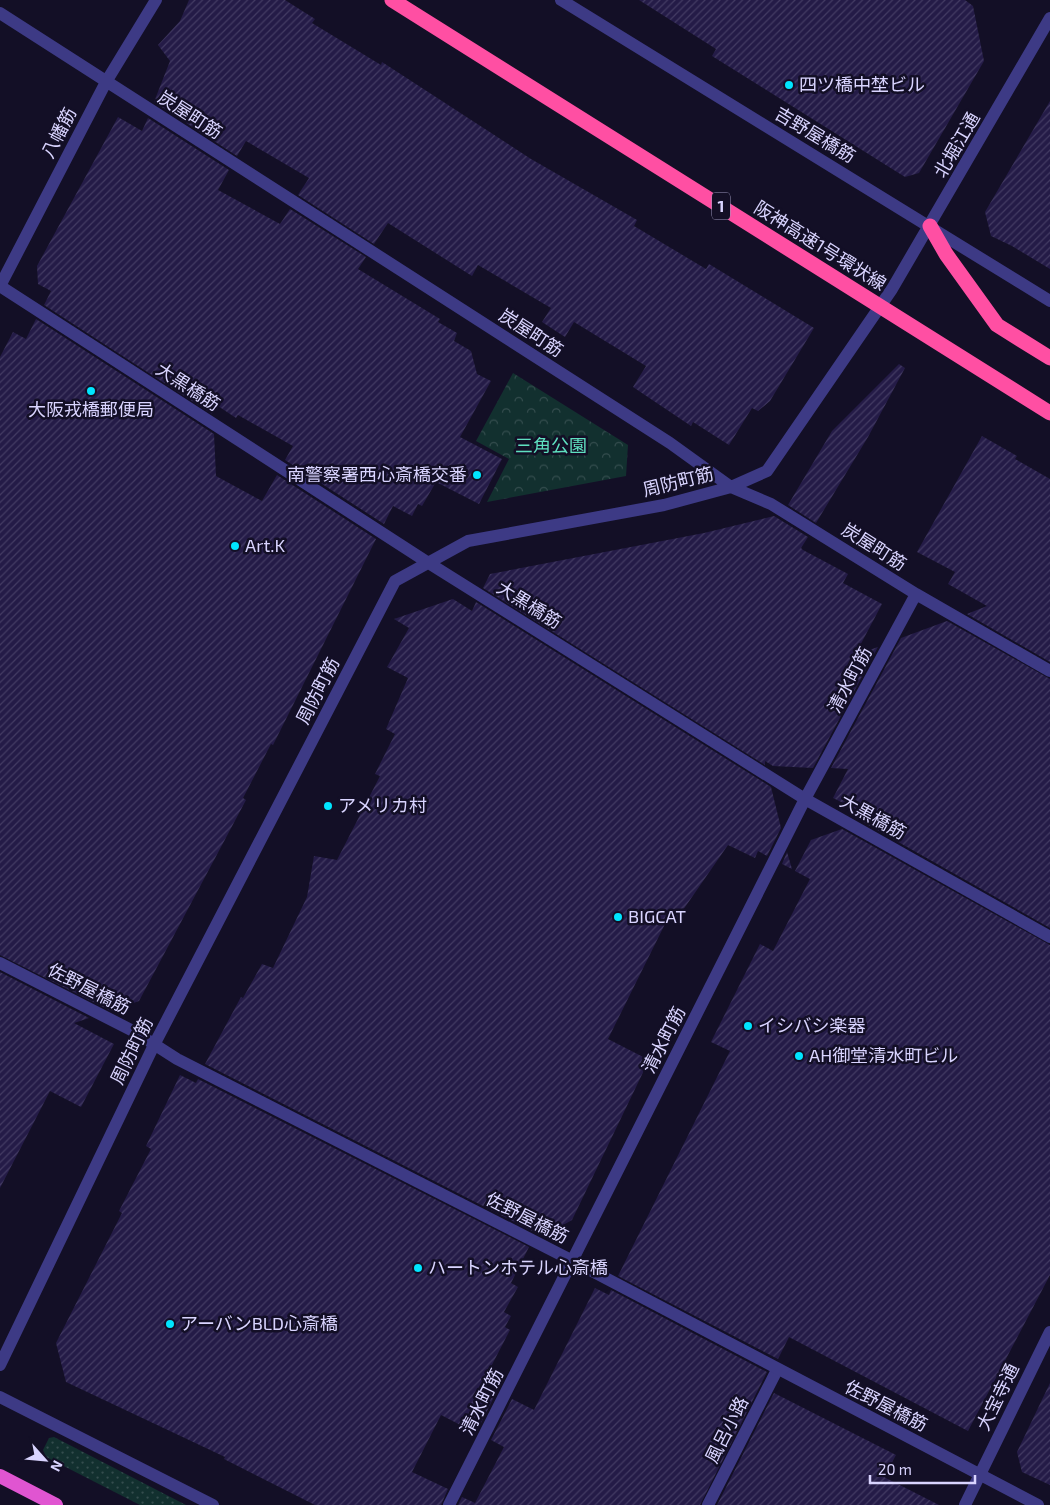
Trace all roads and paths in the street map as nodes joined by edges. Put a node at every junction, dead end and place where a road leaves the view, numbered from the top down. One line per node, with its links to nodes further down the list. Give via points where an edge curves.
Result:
1 (156, 0): 6 (street, 八幡筋)
2 (392, 0): 12 (highway, 阪神高速1号環状線 / 1, bridge)
3 (561, 0): 7 (street, 吉野屋橋筋)
4 (0, 13): 6 (street, 炭屋町筋)
5 (1050, 18): 7 (street, 北堀江通)
6 (106, 82): 8 (street, 八幡筋); 13 (street, 炭屋町筋, via 662,438)
7 (930, 226): 9 (street, 北堀江通); 10 (street, 吉野屋橋筋); 11 (highway, via 997,325)
8 (0, 286): 14 (street, 大黒橋筋)
9 (892, 289): 13 (street, 周防町筋, via 767,471)
10 (1050, 300)
11 (1050, 358)
12 (1050, 413)
13 (731, 488): 14 (street, 周防町筋, via 664,506 468,541); 15 (street, 炭屋町筋, via 771,504)
14 (427, 562): 17 (street, 大黒橋筋); 20 (street, 周防町筋, via 395,581)
15 (916, 594): 16 (street, 炭屋町筋); 17 (street, 清水町筋)
16 (1050, 671)
17 (805, 799): 18 (street, 大黒橋筋); 21 (street, 清水町筋)
18 (1050, 937)
19 (0, 963): 20 (street, 佐野屋橋筋, via 135,1032)
20 (154, 1045): 21 (street, 佐野屋橋筋); 23 (street, 周防町筋)
21 (573, 1261): 24 (street, 佐野屋橋筋); 30 (street, 清水町筋)
22 (1050, 1332): 26 (street, 大宝寺通)
23 (0, 1365)
24 (777, 1370): 26 (street, 佐野屋橋筋); 31 (street, 風呂小路)
25 (0, 1397): 29 (street)
26 (980, 1475): 32 (street, 大宝寺通); 33 (street, 佐野屋橋筋)
27 (0, 1476): 28 (highway)
28 (56, 1505)
29 (213, 1505)
30 (449, 1505)
31 (708, 1505)
32 (965, 1505)
33 (1038, 1505)

